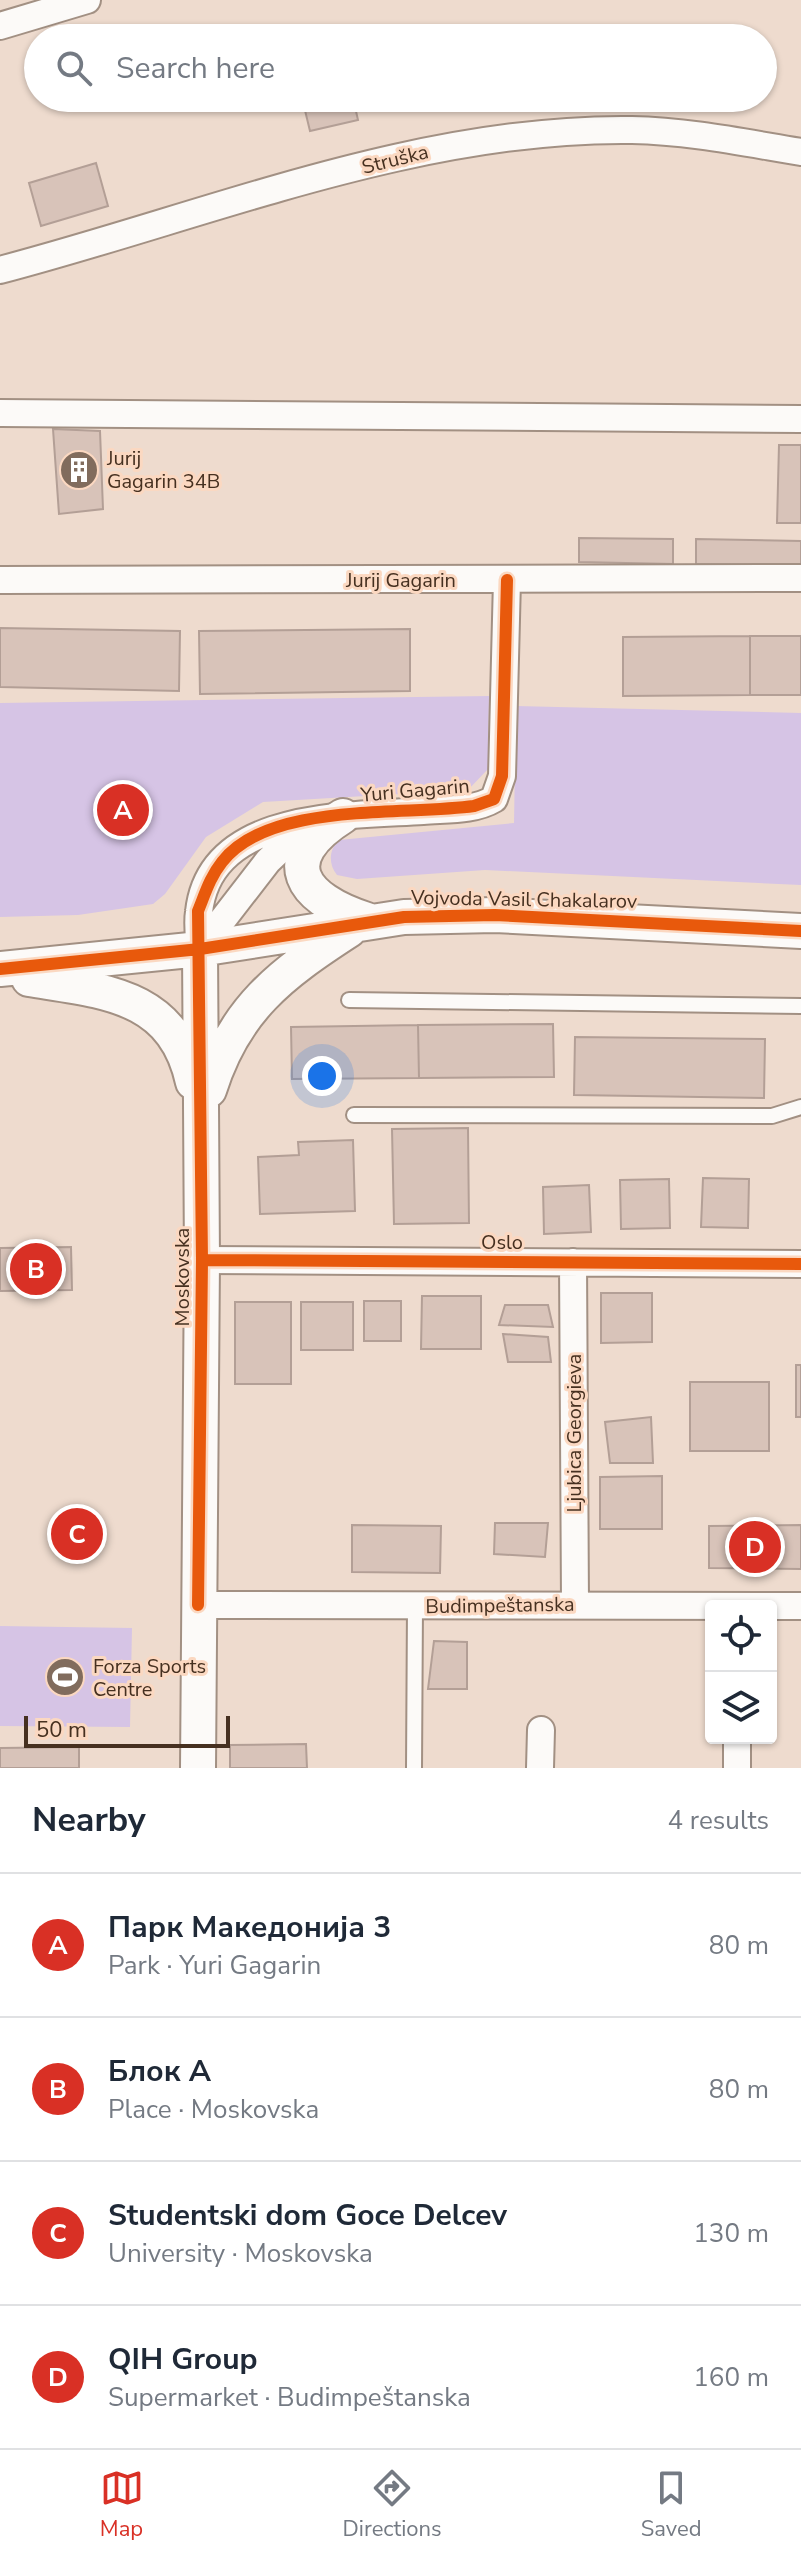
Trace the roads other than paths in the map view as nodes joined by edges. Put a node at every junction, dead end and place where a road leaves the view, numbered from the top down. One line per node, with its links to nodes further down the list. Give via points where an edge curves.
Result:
1 (87, 0): 2 (street)
2 (0, 26)
3 (801, 152): 4 (street, Struška, via 634,130 510,136 336,174)
4 (0, 270)
5 (0, 413): 6 (street)
6 (801, 419)
7 (801, 578): 9 (street, Jurij Gagarin)
8 (0, 580): 9 (street, Jurij Gagarin)
9 (507, 580): 10 (street, Yuri Gagarin, via 499,793 474,806)
10 (328, 818): 11 (street, via 304,852 303,872 328,904); 13 (street, via 298,830); 13 (street, Yuri Gagarin, via 267,831 223,859 198,911)
11 (367, 921): 12 (street, Vojvoda Vasil Chakalarov, via 495,915); 13 (street, Vojvoda Vasil Chakalarov); 19 (street, via 310,956 252,1006 226,1043)
12 (801, 931)
13 (200, 949): 14 (street, Vojvoda Vasil Chakalarov); 19 (street, Moskovska)
14 (0, 972): 19 (street, via 98,990 147,1008 175,1035 190,1067)
15 (349, 1000): 16 (lane)
16 (801, 1006)
17 (801, 1107): 18 (lane, via 772,1116)
18 (354, 1115)
19 (201, 1117): 20 (street, Moskovska)
20 (202, 1260): 21 (street, Oslo); 24 (street, Moskovska)
21 (573, 1262): 22 (street, Oslo); 23 (street, Ljubica Georgieva)
22 (801, 1264)
23 (575, 1604): 25 (street, Budimpeštanska); 26 (street, Budimpeštanska)
24 (198, 1605): 25 (street, Budimpeštanska); 31 (street, Moskovska)
25 (415, 1606): 32 (lane)
26 (705, 1606)
27 (777, 1606): 28 (street, Budimpeštanska)
28 (801, 1606)
29 (541, 1730): 33 (street)
30 (737, 1744): 34 (street)
31 (198, 1768)
32 (414, 1768)
33 (540, 1768)
34 (737, 1768)

